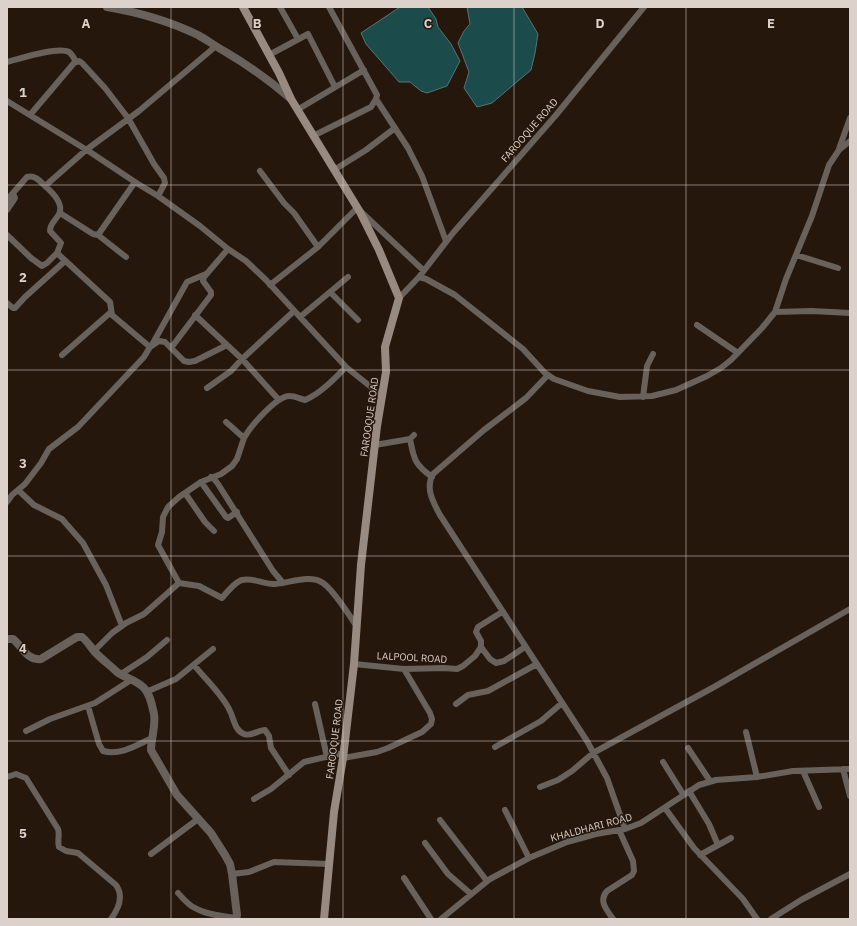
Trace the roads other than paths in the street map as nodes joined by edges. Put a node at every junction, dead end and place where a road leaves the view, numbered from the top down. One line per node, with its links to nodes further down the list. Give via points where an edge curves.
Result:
1 (107, 7): 7 (street, via 185,29)
2 (243, 7): 8 (main road)
3 (280, 7): 6 (street)
4 (329, 7): 11 (street)
5 (644, 7): 37 (street, FAROOQUE ROAD, via 556,115)
6 (298, 39): 8 (street); 12 (street, via 308,34)
7 (216, 46): 13 (street, via 240,60); 18 (street)
8 (269, 55): 13 (main road)
9 (7, 62): 10 (street, via 51,51 66,51 70,52)
10 (76, 62): 17 (street); 18 (street, via 82,63)
11 (364, 70): 12 (street); 14 (street, via 376,90)
12 (335, 87): 16 (street)
13 (291, 99): 16 (main road)
14 (376, 99): 20 (street); 21 (street, via 371,107)
15 (7, 101): 17 (street)
16 (297, 110): 21 (main road)
17 (30, 115): 23 (street)
18 (128, 118): 23 (street); 30 (street, via 165,180)
19 (850, 118): 24 (street)
20 (395, 128): 25 (street); 37 (street, via 422,176)
21 (313, 136): 25 (main road)
22 (850, 141): 24 (street)
23 (86, 150): 27 (street); 28 (street)
24 (839, 150): 41 (street, via 826,171)
25 (334, 170): 32 (main road)
26 (260, 171): 38 (street)
27 (135, 182): 30 (street); 36 (street)
28 (45, 186): 29 (street, via 37,178 29,176); 34 (street, via 59,203)
29 (13, 193): 31 (street); 33 (street, via 15,198)
30 (158, 196): 39 (street)
31 (7, 200)
32 (357, 208): 38 (street); 45 (street); 51 (main road, via 379,250)
33 (7, 210)
34 (60, 213): 36 (street); 40 (street, via 50,226 50,231 61,243)
35 (7, 235): 40 (street, via 42,266)
36 (98, 235): 42 (street)
37 (446, 241): 45 (street, FAROOQUE ROAD)
38 (318, 247): 49 (street)
39 (228, 249): 46 (street); 49 (street, via 246,261)
40 (57, 253): 43 (street)
41 (796, 255): 44 (street); 55 (street)
42 (126, 257)
43 (65, 261): 52 (street, via 15,308); 54 (street, via 110,302)
44 (838, 268)
45 (423, 270): 48 (street, FAROOQUE ROAD)
46 (206, 274): 57 (street, via 203,281 211,295); 62 (street, via 187,282)
47 (348, 277): 50 (street)
48 (419, 277): 51 (street, FAROOQUE ROAD); 69 (street, via 455,295 523,349)
49 (270, 285): 53 (street)
50 (330, 292): 58 (street); 59 (street)
51 (399, 298): 71 (main road, FAROOQUE ROAD, via 385,347 386,372)
52 (7, 303)
53 (294, 311): 58 (street); 67 (street)
54 (111, 312): 62 (street); 66 (street)
55 (775, 312): 56 (street); 64 (street)
56 (850, 313)
57 (195, 315): 61 (street); 63 (street)
58 (300, 317): 68 (street)
59 (358, 320)
60 (697, 325): 64 (street)
61 (227, 345): 63 (street, via 189,362 184,361); 67 (street)
62 (151, 346): 63 (street, via 159,341 165,342); 80 (street, via 100,405 78,427 49,449 41,463)
63 (171, 348)
64 (738, 353): 72 (street, via 721,368 692,384 664,394)
65 (653, 354): 72 (street, via 646,374)
66 (62, 355)
67 (242, 359): 70 (street, via 231,371); 73 (street)
68 (346, 367): 71 (street); 73 (street, via 305,400 289,396)
69 (548, 376): 72 (street, via 603,395); 78 (street, via 526,398 484,430)
70 (207, 388)
71 (381, 395): 76 (main road, FAROOQUE ROAD)
72 (643, 397)
73 (278, 400): 75 (street, via 255,422)
74 (226, 422): 75 (street)
75 (244, 438): 77 (street, via 232,466)
76 (375, 445): 78 (street, via 412,437 414,456 419,468); 90 (main road, FAROOQUE ROAD, via 361,565)
77 (211, 477): 79 (street); 83 (street)
78 (432, 477): 88 (street, via 429,488 432,501)
79 (202, 482): 81 (street); 83 (street, via 226,517)
80 (18, 490): 82 (street); 89 (street, via 34,505 62,519 83,543 106,586)
81 (185, 493): 84 (street); 86 (street, via 168,507 163,517 158,545)
82 (8, 498)
83 (237, 512): 85 (street)
84 (214, 531)
85 (283, 583): 86 (street, via 268,584 244,579 222,598 199,586); 90 (street, via 303,580 322,582)
86 (179, 584): 89 (street, via 144,614)
87 (850, 609): 113 (street)
88 (502, 612): 93 (street, via 476,630); 94 (street)
89 (122, 626): 96 (street)
90 (357, 627): 97 (main road, FAROOQUE ROAD)
91 (7, 639): 96 (street, via 13,639 36,660 77,637 82,637)
92 (167, 640): 101 (street)
93 (481, 647): 94 (street, via 496,663 504,661); 100 (street, LALPOOL ROAD, via 475,656 456,669)
94 (525, 647): 98 (street)
95 (213, 649): 99 (street)
96 (94, 651): 101 (street)
97 (354, 664): 100 (street, LALPOOL ROAD); 114 (main road, FAROOQUE ROAD)
98 (537, 664): 104 (street); 106 (street, via 488,691 468,696)
99 (194, 665): 103 (street, via 176,679); 120 (street, via 228,707 240,733 247,735 265,730 271,748)
100 (404, 668): 114 (street, via 430,714 431,724 422,732 377,752)
101 (121, 674): 102 (street)
102 (131, 680): 103 (street, via 141,685); 107 (street)
103 (146, 692): 110 (street, via 154,714)
104 (562, 703): 111 (street, via 536,724); 113 (street)
105 (315, 704): 115 (street)
106 (456, 704)
107 (88, 706): 108 (street, via 66,712); 110 (street, via 103,751 123,751)
108 (26, 730)
109 (746, 732): 122 (street)
110 (152, 738): 132 (street, via 151,750 157,763 177,795)
111 (495, 747)
112 (688, 748): 123 (street)
113 (593, 753): 124 (street, via 558,780); 134 (street, via 607,778)
114 (343, 755): 115 (street); 142 (main road, FAROOQUE ROAD)
115 (328, 757): 120 (street, via 304,762)
116 (663, 762): 126 (street)
117 (843, 769): 118 (street, KHALDHARI ROAD); 119 (street, KHALDHARI ROAD); 127 (street)
118 (850, 769)
119 (803, 771): 122 (street, KHALDHARI ROAD); 129 (street)
120 (289, 774): 128 (street, via 272,789)
121 (7, 776): 149 (street, via 16,774 26,778 58,829 59,847 78,853 120,890 120,904)
122 (757, 777): 123 (street, KHALDHARI ROAD)
123 (710, 781): 125 (street, KHALDHARI ROAD)
124 (540, 787)
125 (689, 791): 126 (street, KHALDHARI ROAD); 138 (street)
126 (683, 794): 130 (street, KHALDHARI ROAD)
127 (850, 796)
128 (254, 799)
129 (819, 807)
130 (665, 808): 134 (street, KHALDHARI ROAD, via 647,820); 140 (street)
131 (505, 810): 141 (street)
132 (198, 819): 139 (street); 143 (street, via 225,854)
133 (440, 820): 146 (street)
134 (626, 829): 135 (street, KHALDHARI ROAD)
135 (619, 830): 141 (street, KHALDHARI ROAD, via 567,842); 154 (street, via 633,861 634,871 632,875 607,891 602,899)
136 (731, 838): 138 (street)
137 (425, 843): 148 (street, via 448,874)
138 (718, 844): 140 (street)
139 (152, 854)
140 (700, 855): 155 (street, via 743,899)
141 (529, 858): 146 (street, KHALDHARI ROAD)
142 (329, 864): 143 (street, via 274,862 249,872); 151 (main road, FAROOQUE ROAD)
143 (232, 874): 150 (street)
144 (850, 874): 156 (street, via 800,900)
145 (404, 878): 152 (street)
146 (487, 881): 148 (street, KHALDHARI ROAD)
147 (178, 893): 150 (street, via 195,909)
148 (471, 894): 153 (street, KHALDHARI ROAD)
149 (111, 919)
150 (236, 919)
151 (324, 919)
152 (431, 919)
153 (441, 919)
154 (613, 919)
155 (757, 919)
156 (771, 919)

